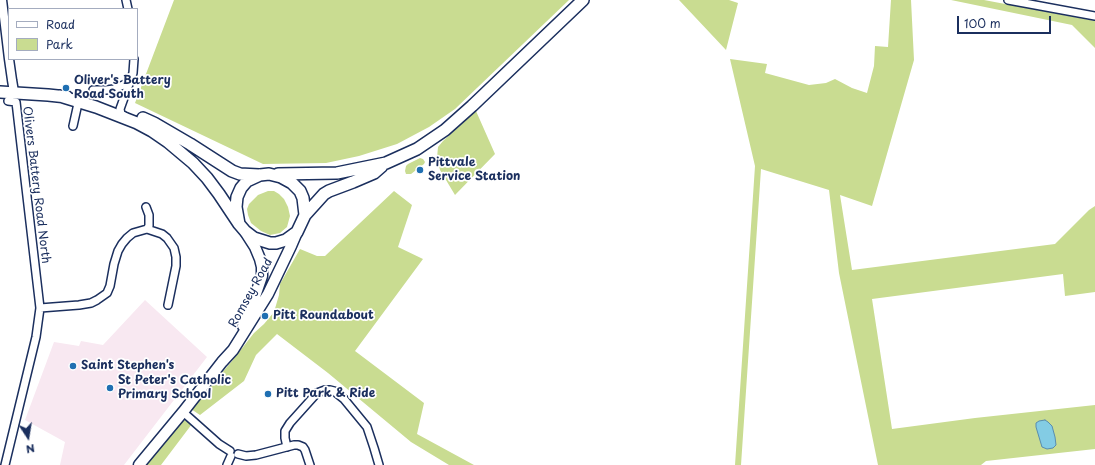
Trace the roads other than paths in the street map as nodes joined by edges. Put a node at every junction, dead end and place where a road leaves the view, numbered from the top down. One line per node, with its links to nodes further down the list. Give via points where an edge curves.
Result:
1 (2, 0): 5 (street)
2 (583, 0): 16 (main road, via 445,130 417,149)
3 (1008, 0): 4 (street)
4 (1095, 16)
5 (8, 51)
6 (9, 60): 11 (street)
7 (134, 60): 8 (street)
8 (130, 82): 9 (street, via 114,89); 13 (street)
9 (93, 90)
10 (0, 92): 11 (main road)
11 (11, 97): 12 (main road, via 60,96); 24 (street, Olivers Battery Road North, via 16,102)
12 (79, 100): 13 (main road); 14 (main road); 15 (street)
13 (120, 109): 14 (street, via 121,114); 17 (main road, via 154,123 232,171)
14 (137, 123): 20 (main road, via 168,142 193,163 207,178)
15 (72, 126)
16 (386, 163): 17 (main road, via 337,173); 19 (main road, via 374,173 324,194)
17 (264, 175): 19 (main road, via 281,177 292,183 303,198); 20 (main road, via 247,181 237,197 236,207)
18 (146, 207): 21 (street, via 149,215)
19 (305, 215): 22 (main road)
20 (242, 228): 22 (main road, via 254,238 270,243 286,240); 25 (main road, Romsey Road, via 260,259 262,276 240,331)
21 (147, 229): 23 (street, via 162,234 174,248 176,266); 24 (street, via 126,238 118,251 110,286 97,300 79,305)
22 (297, 232): 25 (main road, Romsey Road, via 268,294 234,350)
23 (168, 304)
24 (40, 308): 29 (street, Olivers Battery Road North, via 36,337)
25 (222, 362): 26 (main road, Romsey Road)
26 (183, 412): 28 (street); 30 (main road, Romsey Road)
27 (287, 447): 28 (street, via 256,455); 32 (street, via 302,447); 33 (street, via 285,431 290,423 317,393 321,390 330,390 344,399 367,427)
28 (233, 454): 31 (street)
29 (5, 465)
30 (139, 465)
31 (227, 465)
32 (310, 465)
33 (379, 465)

